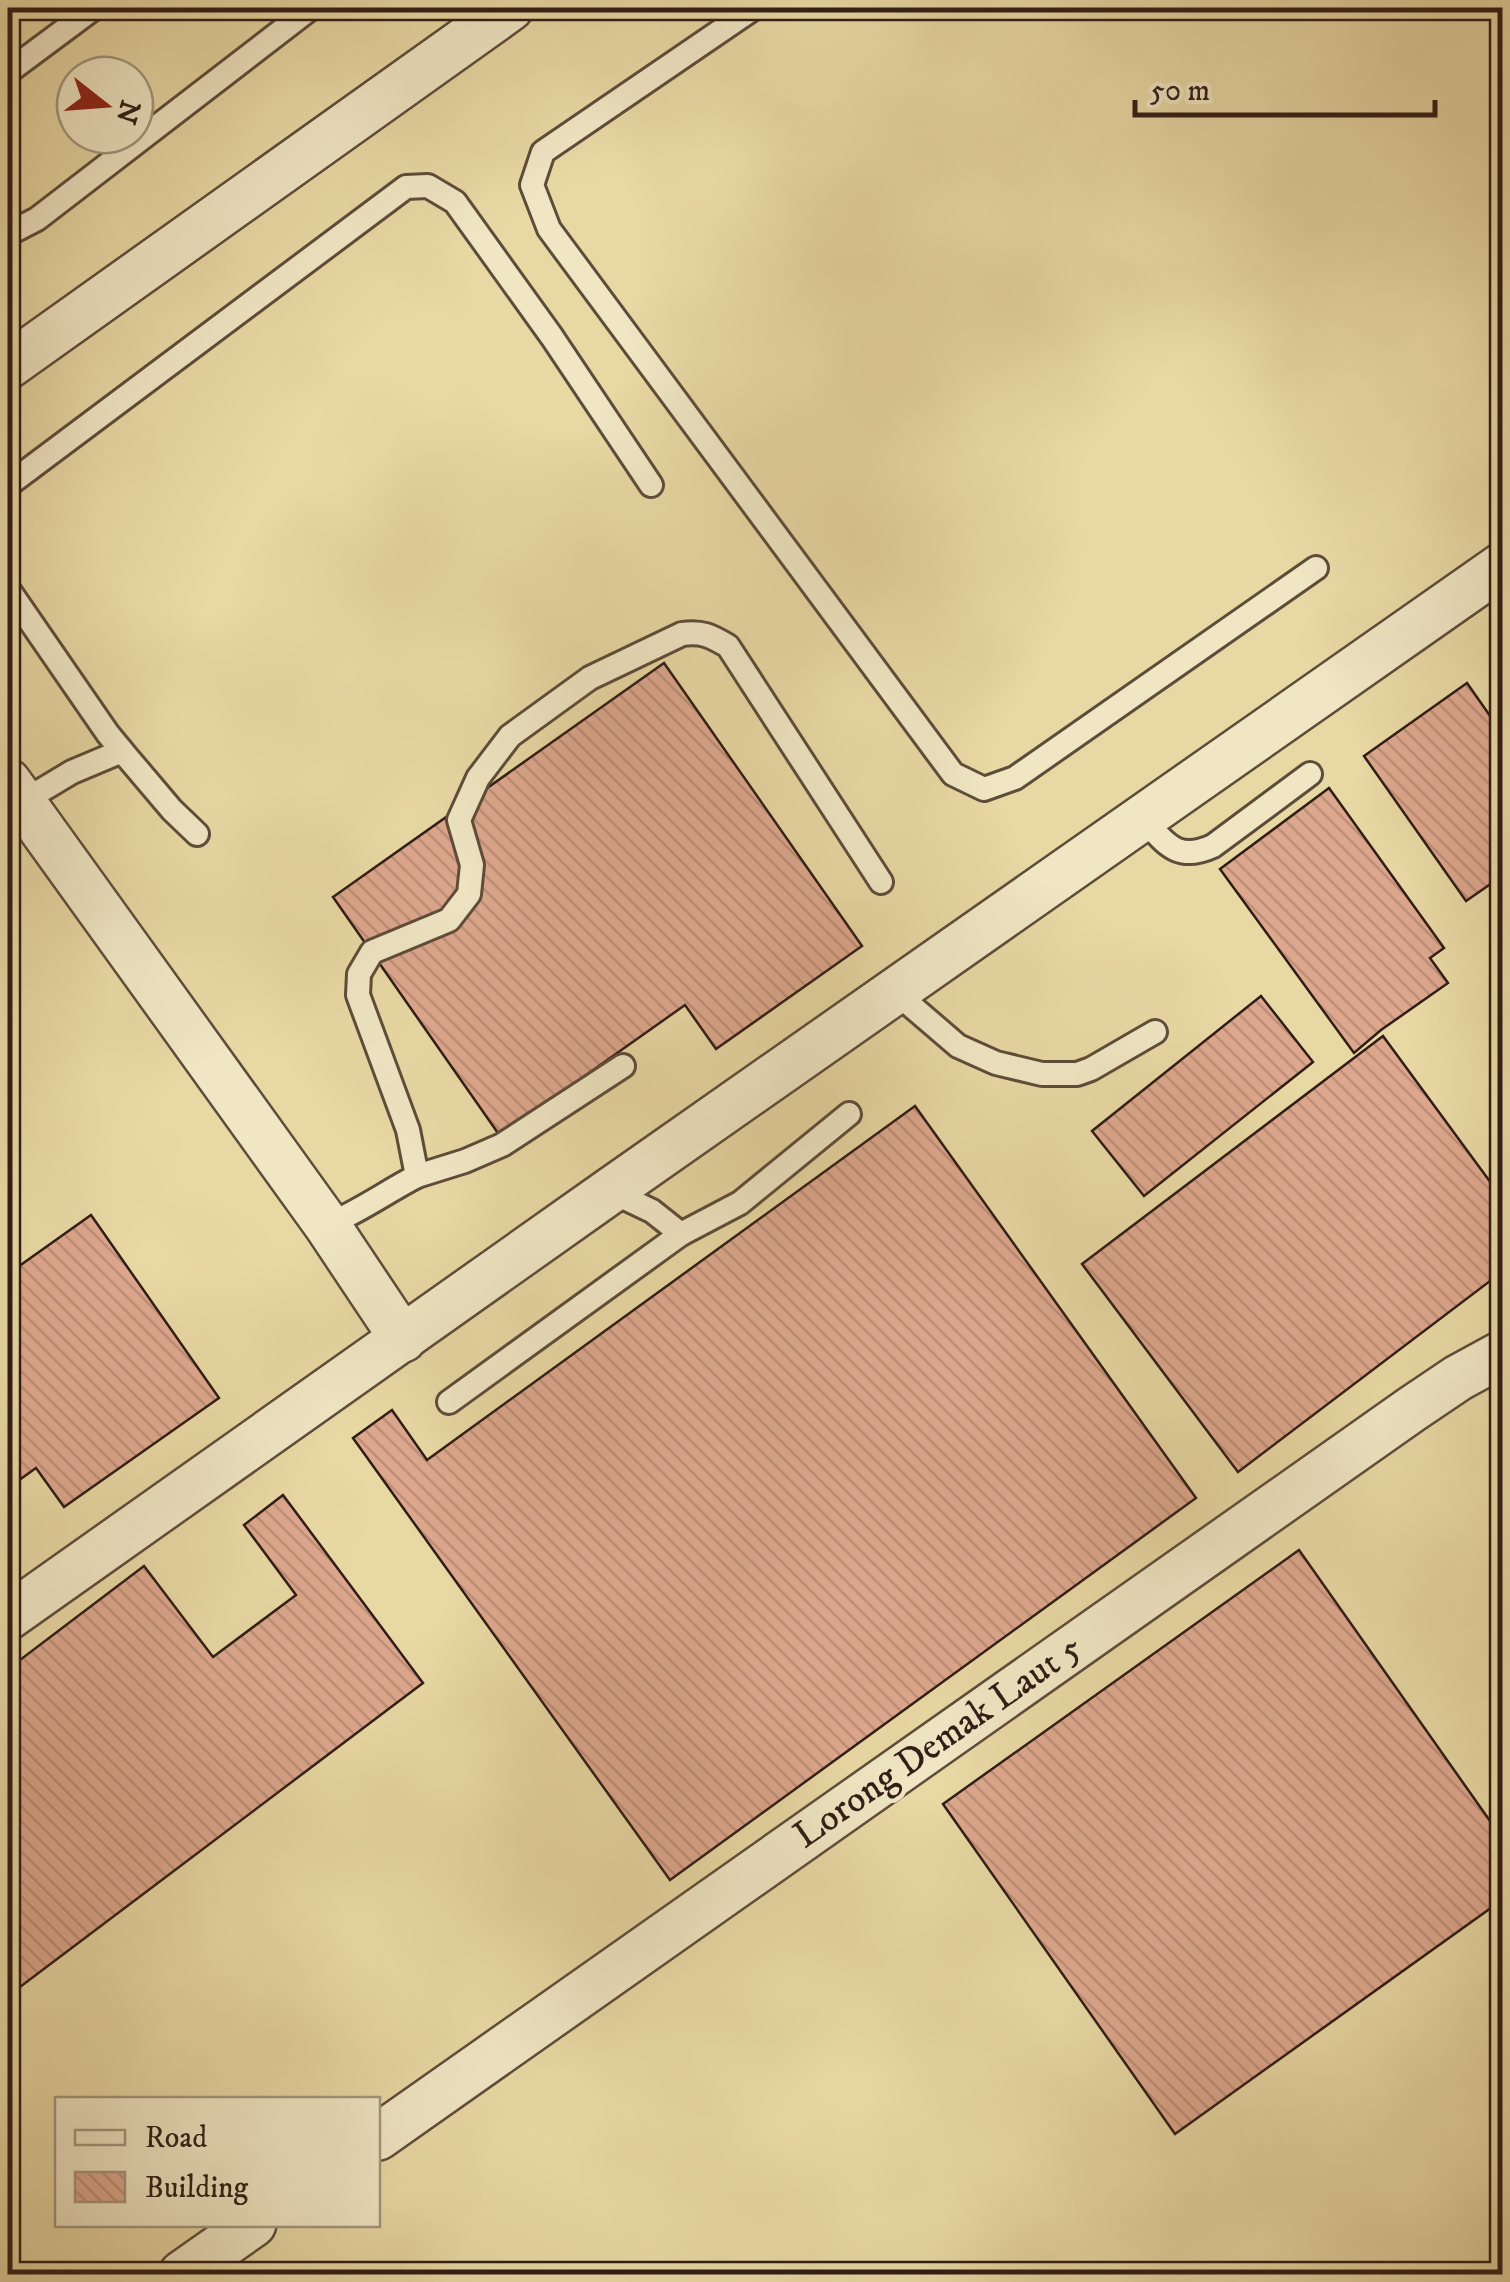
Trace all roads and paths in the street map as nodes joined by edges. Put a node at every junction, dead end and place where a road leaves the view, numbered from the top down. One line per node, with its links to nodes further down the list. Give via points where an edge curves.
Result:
1 (94, 8): 5 (lane)
2 (310, 8): 6 (lane, via 37,219)
3 (510, 8): 7 (street)
4 (754, 8): 11 (lane, via 543,152 532,185 549,229 953,774 984,789 1015,778)
5 (8, 72)
6 (8, 234)
7 (8, 366)
8 (8, 485): 9 (lane, via 406,187 428,186 455,202)
9 (651, 485)
10 (1502, 566): 16 (street)
11 (1316, 568)
12 (8, 589): 13 (lane)
13 (122, 751): 15 (lane); 17 (lane)
14 (1310, 774): 16 (lane, via 1198,853 1172,848)
15 (15, 792): 25 (street)
16 (1142, 818): 19 (street)
17 (197, 834)
18 (881, 882): 23 (lane, via 728,646 709,634 682,634 590,678 510,736 478,778 459,820 472,865 469,894 449,920 372,952 359,974 358,995 408,1130)
19 (894, 991): 20 (lane, via 958,1046 1042,1074 1091,1069); 24 (street)
20 (1155, 1032)
21 (623, 1066): 23 (lane, via 502,1146)
22 (849, 1114): 26 (lane, via 740,1203)
23 (417, 1176): 25 (lane)
24 (610, 1191): 26 (lane); 27 (street)
25 (327, 1225): 27 (street)
26 (681, 1234): 29 (lane)
27 (403, 1338): 30 (street)
28 (1502, 1354): 31 (street, Lorong Demak Laut 5, via 1412,1409)
29 (449, 1402)
30 (8, 1617)
31 (380, 2136)
32 (249, 2227): 33 (street)
33 (182, 2274)

